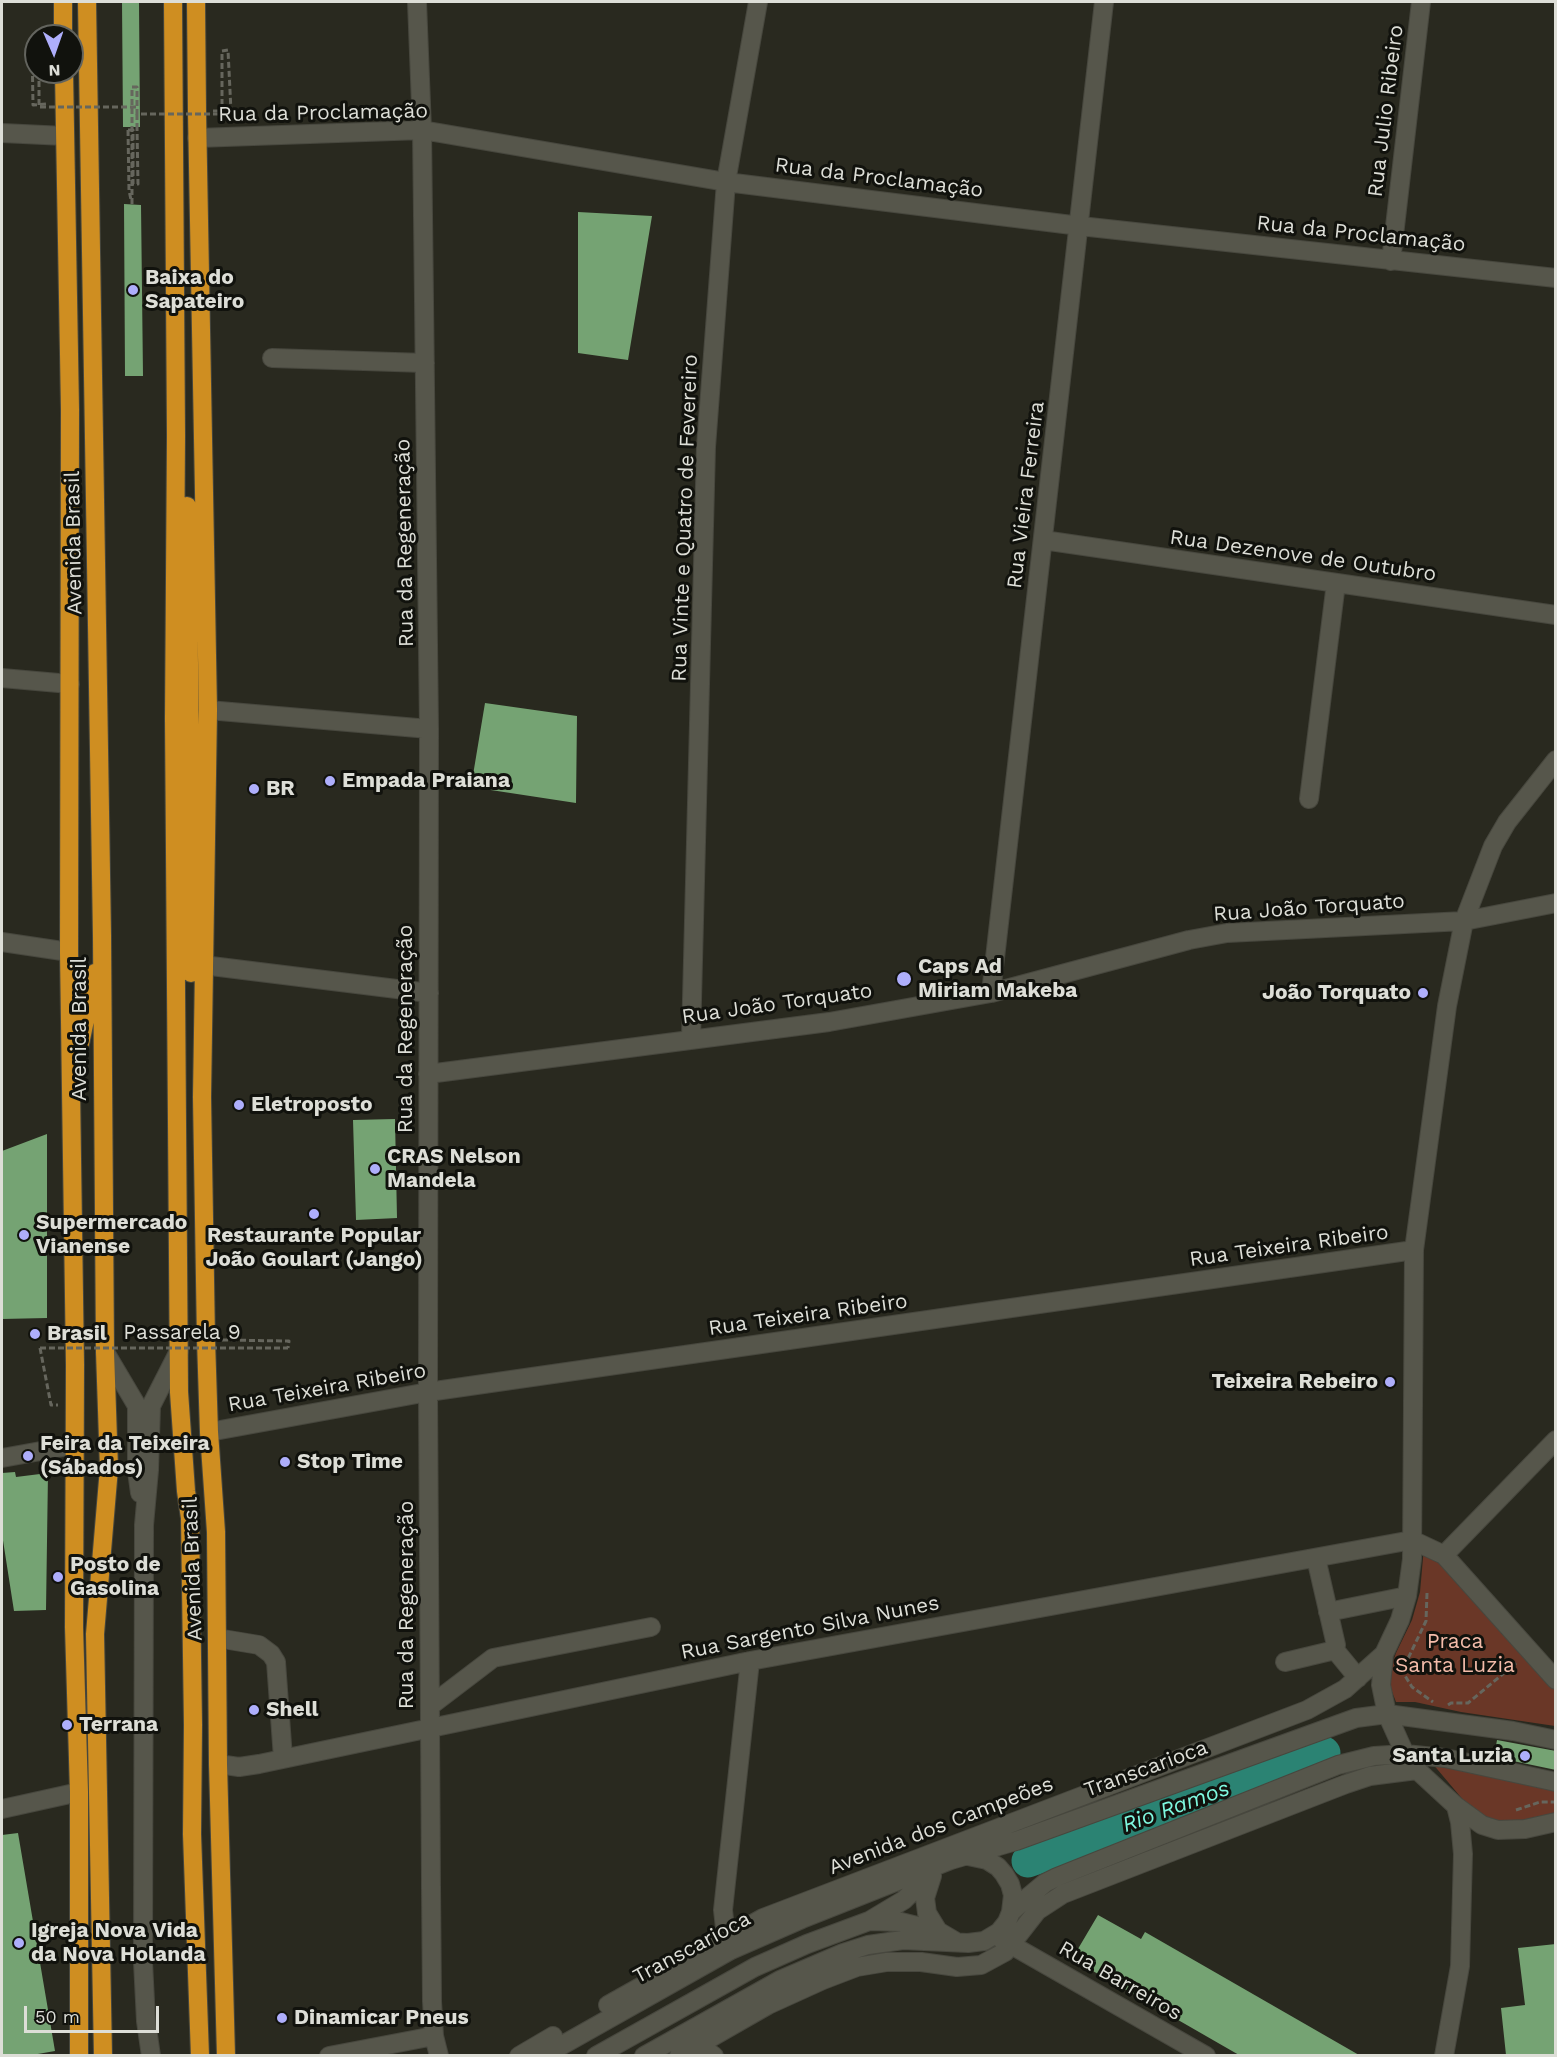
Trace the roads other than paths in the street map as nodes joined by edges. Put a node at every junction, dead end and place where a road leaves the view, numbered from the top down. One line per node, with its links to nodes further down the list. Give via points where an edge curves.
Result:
1 (63, 2): 9 (highway)
2 (87, 2): 33 (highway, Avenida Brasil)
3 (173, 2): 21 (highway, Avenida Brasil)
4 (196, 2): 14 (highway, Avenida Brasil)
5 (417, 2): 11 (street, Rua da Regeneração)
6 (758, 2): 15 (street, Rua Vinte e Quatro de Fevereiro)
7 (1104, 2): 16 (street, Rua Vieira Ferreira)
8 (1421, 2): 17 (street, Rua Julio Ribeiro)
9 (63, 24)
10 (64, 84): 13 (highway, Avenida Brasil)
11 (422, 130): 14 (street, Rua da Proclamação); 15 (street, Rua da Proclamação); 20 (street, Rua da Regeneração)
12 (2, 133): 13 (street)
13 (64, 136): 26 (highway, Avenida Brasil)
14 (197, 138): 27 (highway, Avenida Brasil)
15 (726, 182): 16 (street, Rua da Proclamação); 39 (street, Rua Vinte e Quatro de Fevereiro, via 706,447)
16 (1080, 226): 17 (street, Rua da Proclamação); 22 (street, Rua Vieira Ferreira)
17 (1391, 261): 18 (street, Rua da Proclamação)
18 (1556, 278)
19 (272, 358): 20 (street)
20 (425, 363): 28 (street, Rua da Regeneração)
21 (176, 436): 42 (highway, via 186,489 192,1021); 44 (highway, Avenida Brasil)
22 (1043, 540): 23 (street, Rua Dezenove de Outubro); 38 (street, Rua Vieira Ferreira)
23 (1336, 583): 24 (street, Rua Dezenove de Outubro); 30 (street)
24 (1556, 615)
25 (2, 678): 26 (street)
26 (70, 684): 35 (highway, Avenida Brasil)
27 (208, 710): 28 (street); 36 (highway, Avenida Brasil)
28 (429, 729): 37 (street, Rua da Regeneração)
29 (1556, 760): 32 (street, via 1492,846)
30 (1309, 799)
31 (1556, 903): 32 (street, Rua João Torquato)
32 (1464, 921): 38 (street, Rua João Torquato, via 1227,933); 43 (street, via 1447,1006)
33 (102, 936): 41 (highway); 45 (highway, Avenida Brasil)
34 (2, 942): 35 (street)
35 (69, 952): 41 (highway, Avenida Brasil)
36 (203, 964): 37 (street); 42 (highway, Avenida Brasil)
37 (429, 993): 40 (street, Rua da Regeneração)
38 (991, 993): 39 (street, Rua João Torquato, via 829,1022)
39 (691, 1038): 40 (street, Rua João Torquato)
40 (428, 1074): 46 (street, Rua da Regeneração)
41 (70, 1093): 49 (highway, Avenida Brasil)
42 (202, 1097): 47 (highway, Avenida Brasil)
43 (1414, 1250): 46 (street, Rua Teixeira Ribeiro); 52 (street)
44 (179, 1351): 51 (street, via 150,1406); 90 (highway, Avenida Brasil, via 190,1518 192,1834)
45 (105, 1353): 51 (street, via 137,1406 137,1471); 88 (highway, Avenida Brasil, via 109,1468 95,1634)
46 (428, 1392): 47 (street, Rua Teixeira Ribeiro); 65 (street, Rua da Regeneração)
47 (209, 1432): 58 (highway, Avenida Brasil)
48 (1556, 1440): 53 (street)
49 (74, 1445): 50 (street); 74 (highway, Avenida Brasil)
50 (2, 1458)
51 (144, 1534): 89 (street, via 143,1962)
52 (1412, 1540): 53 (street); 54 (street, Rua Sargento Silva Nunes); 55 (street)
53 (1444, 1556): 64 (street)
54 (1316, 1558): 56 (street); 61 (street, Rua Sargento Silva Nunes)
55 (1407, 1596): 56 (street); 60 (street)
56 (1328, 1612): 59 (street)
57 (651, 1627): 65 (street, via 493,1658)
58 (218, 1638): 70 (street, via 259,1645 276,1662); 71 (highway, Avenida Brasil)
59 (1335, 1650): 62 (street); 63 (street)
60 (1384, 1654): 63 (street, Avenida dos Campeões); 66 (street, via 1381,1685)
61 (750, 1661): 67 (street, Rua Sargento Silva Nunes); 82 (street, via 723,1910)
62 (1285, 1662)
63 (1358, 1678): 82 (street, Avenida dos Campeões, via 1307,1710 763,1918)
64 (1556, 1680)
65 (430, 1706): 67 (street, Rua da Regeneração)
66 (1387, 1714): 68 (street, Transcarioca); 69 (street); 78 (street, Transcarioca, via 1344,1722 1016,1841)
67 (430, 1727): 70 (street, Rua Sargento Silva Nunes); 85 (street, Rua da Regeneração)
68 (1556, 1740)
69 (1405, 1754): 72 (street); 73 (street, via 1445,1758); 79 (street, via 1374,1756 1338,1765 1057,1876)
70 (283, 1758): 71 (street, Rua Sargento Silva Nunes, via 239,1767)
71 (218, 1764): 91 (highway, Avenida Brasil)
72 (1417, 1770): 75 (street); 84 (street, via 1370,1776 1346,1784 1063,1894 1037,1911)
73 (1556, 1782)
74 (79, 1792): 76 (street); 87 (highway, Avenida Brasil)
75 (1456, 1806): 77 (street, via 1482,1826 1498,1830); 101 (street, via 1463,1854 1460,1965)
76 (2, 1809)
77 (1556, 1822)
78 (954, 1859): 79 (street, via 982,1858 1001,1870 1012,1889); 80 (street, via 931,1872 904,1900); 83 (street, via 934,1873 928,1882 925,1902 934,1927); 95 (street, Transcarioca, via 731,1950)
79 (1011, 1912): 81 (street)
80 (869, 1921): 83 (street, via 901,1922); 96 (street, via 779,1955 732,1978)
81 (994, 1935): 83 (street, via 974,1943); 84 (street, Rua Barreiros)
82 (726, 1937): 94 (street, Avenida dos Campeões)
83 (957, 1942): 97 (street, via 894,1941 843,1953 780,1980)
84 (1012, 1945): 86 (street, via 993,1960 968,1968 887,1962 846,1971 768,2005); 100 (street, Rua Barreiros)
85 (434, 2036): 92 (street); 93 (street, Rua da Regeneração)
86 (699, 2045): 98 (street); 99 (street)
87 (79, 2055)
88 (103, 2055)
89 (151, 2055)
90 (200, 2055)
91 (226, 2055)
92 (329, 2055)
93 (439, 2055)
94 (519, 2055)
95 (543, 2055)
96 (596, 2055)
97 (644, 2055)
98 (680, 2055)
99 (714, 2055)
100 (1206, 2055)
101 (1444, 2055)

